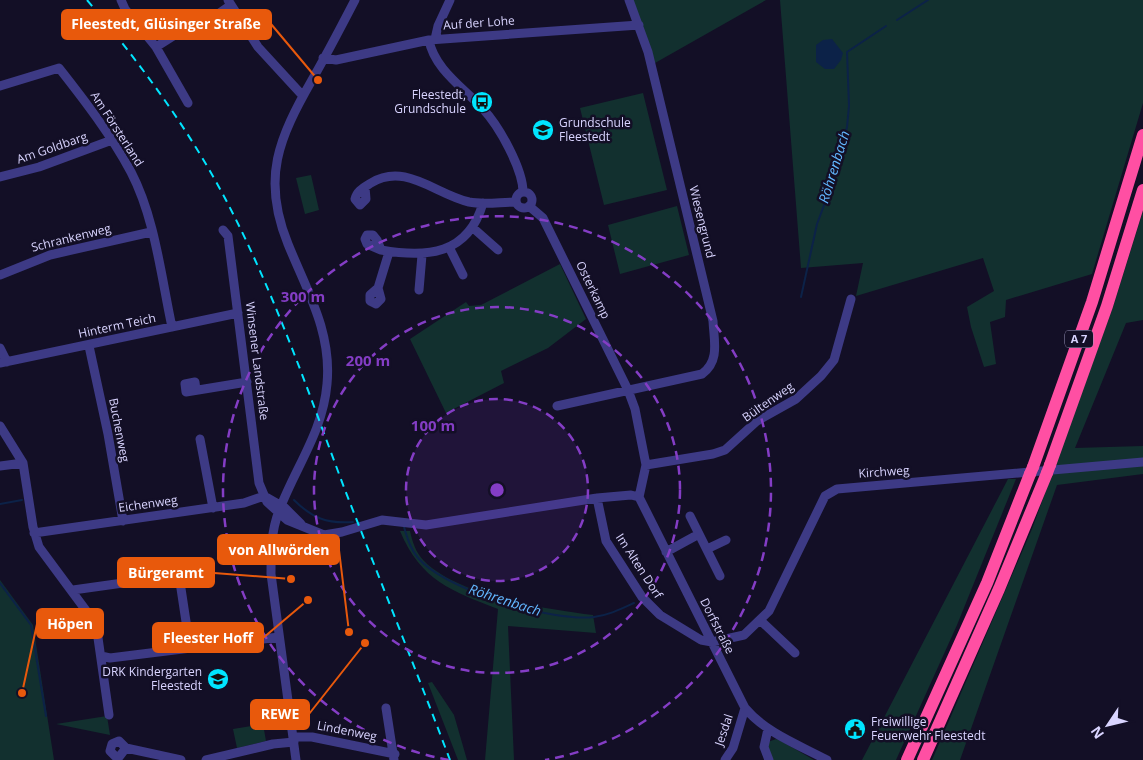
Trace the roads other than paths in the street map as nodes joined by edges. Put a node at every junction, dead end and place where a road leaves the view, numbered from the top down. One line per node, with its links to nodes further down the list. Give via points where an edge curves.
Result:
1 (121, 0): 8 (street, via 125,10)
2 (354, 0): 9 (street)
3 (450, 0): 7 (street)
4 (629, 0): 6 (street, Wiesengrund)
5 (230, 3): 8 (street, via 204,24 178,33); 11 (street, via 272,65)
6 (639, 25): 7 (street, Auf der Lohe); 40 (street, Wiesengrund, via 713,321 715,357 710,368 702,374)
7 (432, 39): 9 (street, Auf der Lohe, via 336,60); 18 (street, Osterkamp, via 430,48 451,78 494,123 521,174)
8 (156, 47): 12 (street)
9 (323, 58): 11 (street)
10 (0, 86): 14 (street, Am Försterland, via 59,68)
11 (303, 96): 52 (street, via 280,142 275,186 282,226 320,316 327,359 327,384 319,427)
12 (188, 103)
13 (1143, 135): 81 (highway, A 7, via 1092,302 1031,470 988,583)
14 (112, 140): 15 (street, Am Goldbarg, via 39,167); 24 (street, Am Försterland, via 131,173)
15 (0, 177)
16 (364, 187): 20 (street, via 378,179 400,175 469,202)
17 (1143, 190): 82 (highway, A 7, via 1107,306 1049,469)
18 (523, 192): 19 (street, via 517,195); 21 (street, Osterkamp, via 531,197)
19 (516, 202): 20 (street); 21 (street, Osterkamp, via 520,208)
20 (483, 203): 22 (street)
21 (529, 206): 40 (street, Osterkamp, via 543,218)
22 (472, 227): 25 (street); 26 (street)
23 (223, 230): 33 (street, Winsener Landstraße, via 228,236)
24 (151, 232): 29 (street, Schrankenweg, via 50,255); 34 (street, Am Försterland)
25 (449, 247): 27 (street); 28 (street)
26 (498, 250)
27 (422, 255): 30 (street, via 385,251); 31 (street)
28 (463, 274)
29 (0, 275)
30 (378, 288)
31 (419, 290)
32 (851, 299): 46 (street, Bültenweg, via 834,360 796,399 757,421 725,450)
33 (238, 313): 34 (street, Hinterm Teich); 38 (street, Winsener Landstraße)
34 (172, 327): 35 (street, Hinterm Teich)
35 (89, 346): 37 (street, Hinterm Teich); 54 (street, Buchenweg)
36 (0, 348): 37 (street)
37 (4, 363)
38 (247, 382): 39 (street); 48 (street, Winsener Landstraße, via 259,483)
39 (196, 390)
40 (628, 390): 41 (street); 46 (street, Osterkamp)
41 (557, 406)
42 (0, 426): 45 (street)
43 (200, 439): 51 (street)
44 (1143, 462): 62 (street, Kirchweg, via 837,489 825,496 776,601)
45 (23, 463): 47 (street); 55 (street)
46 (646, 465): 49 (street, Osterkamp)
47 (0, 466)
48 (264, 496): 51 (street, Eichenweg, via 251,502); 52 (street, Winsener Landstraße, via 267,502)
49 (639, 497): 50 (street); 59 (street, Dorfstraße)
50 (597, 498): 52 (street, via 426,525 382,520 330,535 295,524); 64 (street, Im Alten Dorf, via 606,541 642,597 660,615 701,640)
51 (213, 508): 54 (street, Eichenweg)
52 (280, 509): 63 (street, via 271,557)
53 (690, 516): 56 (street)
54 (123, 520): 55 (street, Eichenweg)
55 (34, 533): 61 (street, via 39,546)
56 (699, 534): 58 (street); 59 (street)
57 (726, 540): 58 (street)
58 (706, 549): 60 (street)
59 (666, 552): 64 (street, Dorfstraße)
60 (720, 576)
61 (72, 590): 65 (street, via 174,576 180,582); 67 (street, via 96,624)
62 (761, 621): 64 (street, Kirchweg, via 744,635); 66 (street)
63 (279, 636): 65 (street); 72 (street)
64 (712, 642): 69 (street, Dorfstraße)
65 (190, 648): 67 (street, via 110,658)
66 (795, 653)
67 (101, 656): 70 (street)
68 (386, 708): 74 (street, Lindenweg)
69 (745, 708): 71 (street, Dorfstraße, via 754,720); 78 (street, Jesdal)
70 (109, 715)
71 (768, 729): 79 (street, via 764,747); 80 (street, Dorfstraße)
72 (294, 740): 74 (street, Lindenweg, via 312,737); 76 (street, Lindenweg); 77 (street)
73 (126, 748): 75 (street)
74 (395, 757)
75 (181, 760)
76 (206, 760)
77 (296, 760)
78 (725, 760)
79 (769, 760)
80 (827, 760)
81 (907, 760)
82 (923, 760)

